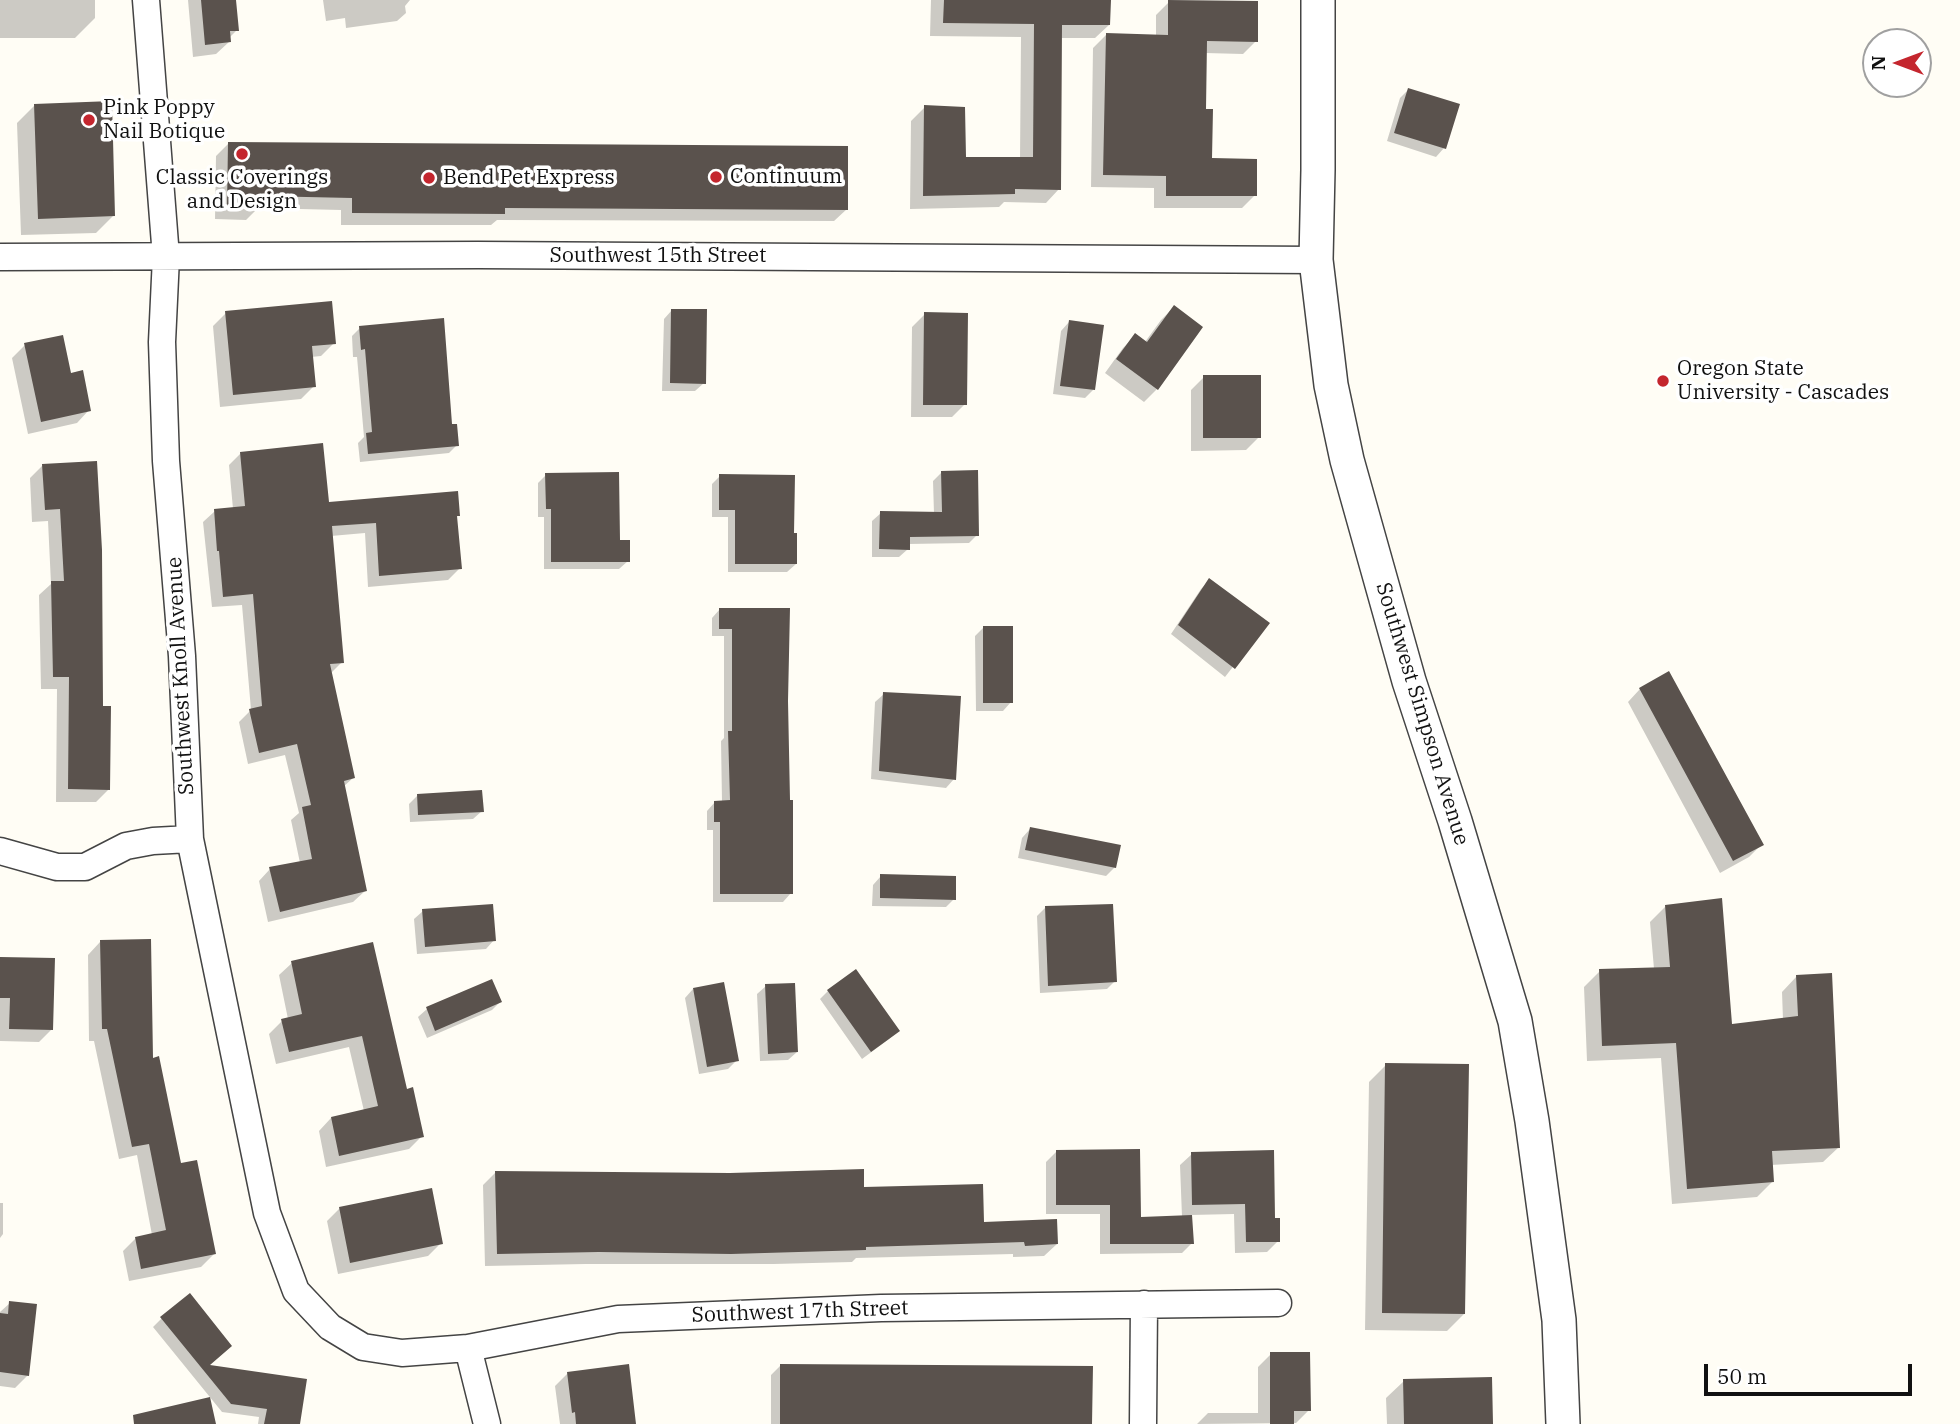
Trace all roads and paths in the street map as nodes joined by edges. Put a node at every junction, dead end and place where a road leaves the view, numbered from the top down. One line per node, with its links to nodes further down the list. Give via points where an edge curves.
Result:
1 (146, 0): 4 (street, Southwest Knoll Avenue)
2 (1318, 0): 5 (street, Southwest Simpson Avenue)
3 (0, 257): 4 (street, Southwest 15th Street)
4 (166, 257): 5 (street, Southwest 15th Street); 6 (street, Southwest Knoll Avenue, via 162,342 166,461 182,656)
5 (1316, 260): 14 (street, Southwest Simpson Avenue, via 1331,385 1347,460 1409,681 1515,1021 1557,1307)
6 (190, 839): 7 (street, via 126,846 85,867 57,867); 10 (street, Southwest Knoll Avenue, via 268,1213 296,1291)
7 (0, 851)
8 (1278, 1303): 9 (street, Southwest 17th Street)
9 (1144, 1304): 11 (street, Southwest 17th Street, via 881,1308 618,1320); 13 (street)
10 (330, 1327): 11 (street, Southwest 17th Street, via 363,1347 402,1353)
11 (468, 1348): 12 (street)
12 (487, 1424)
13 (1143, 1424)
14 (1563, 1424)

